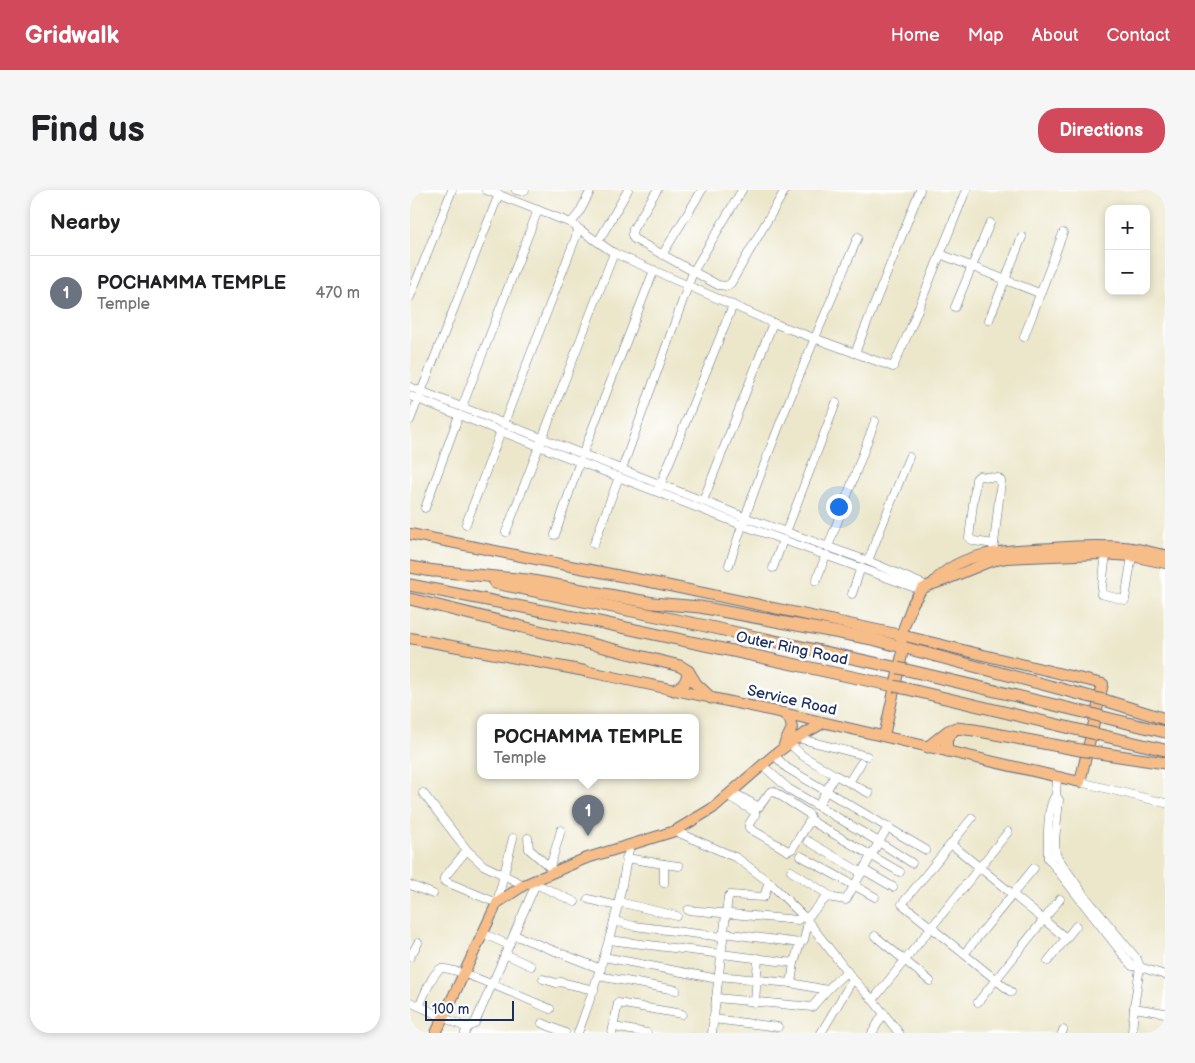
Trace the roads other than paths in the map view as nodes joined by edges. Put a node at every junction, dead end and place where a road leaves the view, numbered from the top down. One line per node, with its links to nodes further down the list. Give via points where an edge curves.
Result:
1 (452, 190): 30 (street)
2 (516, 190): 3 (street)
3 (525, 190)
4 (591, 190): 14 (street)
5 (628, 190): 20 (street)
6 (657, 190): 23 (street, via 632,235)
7 (702, 190): 23 (street)
8 (742, 190): 26 (street)
9 (785, 190): 26 (street, via 731,283 718,285)
10 (920, 190): 37 (street)
11 (966, 190): 22 (street)
12 (493, 192): 13 (street); 39 (street)
13 (538, 210): 14 (street); 41 (street)
14 (571, 223): 16 (street)
15 (990, 223): 24 (street)
16 (579, 229): 20 (street); 44 (street)
17 (1063, 233): 29 (street)
18 (858, 237): 36 (street)
19 (1022, 237): 27 (street)
20 (598, 242): 21 (street)
21 (614, 252): 25 (street); 45 (street)
22 (940, 254): 24 (street); 37 (street, via 893,367)
23 (662, 255): 26 (street)
24 (972, 267): 27 (street); 32 (street)
25 (654, 270): 28 (street); 46 (street)
26 (693, 272): 28 (street)
27 (1005, 280): 29 (street); 33 (street)
28 (689, 286): 31 (street); 48 (street)
29 (1039, 293): 35 (street)
30 (410, 297)
31 (733, 305): 34 (street); 49 (street)
32 (955, 307)
33 (989, 320)
34 (773, 323): 36 (street); 50 (street)
35 (1024, 336)
36 (815, 338): 37 (street); 52 (street)
37 (855, 353)
38 (410, 387): 39 (street)
39 (416, 395): 41 (street); 42 (street)
40 (836, 403): 57 (street)
41 (461, 411): 44 (street); 51 (street)
42 (410, 420)
43 (875, 421): 60 (street)
44 (502, 427): 45 (street); 53 (street)
45 (540, 442): 46 (street); 54 (street)
46 (582, 457): 48 (street); 56 (street)
47 (909, 457): 64 (street)
48 (620, 473): 49 (street); 58 (street)
49 (659, 489): 50 (street); 52 (street)
50 (703, 501): 52 (street)
51 (425, 508)
52 (743, 521): 57 (street); 66 (street)
53 (466, 524)
54 (506, 532)
55 (410, 534): 77 (main road, via 651,582)
56 (555, 535)
57 (785, 536): 60 (street); 69 (street)
58 (594, 544)
59 (992, 550): 59 (street, via 984,542 972,540 969,536 976,479 981,476 1001,480); 62 (main road, via 1105,546); 73 (main road, via 955,566)
60 (827, 551): 64 (street); 68 (street); 71 (street)
61 (1106, 554): 63 (main road); 63 (street, via 1101,594 1125,600); 73 (main road, via 996,559)
62 (1165, 555)
63 (1132, 556): 65 (main road)
64 (868, 561): 73 (street)
65 (1165, 563)
66 (729, 565)
67 (410, 567): 70 (highway, Outer Ring Road)
68 (861, 567): 73 (street); 74 (street)
69 (773, 568)
70 (426, 570): 77 (highway, via 527,580 653,603 700,607 872,639); 85 (highway, Outer Ring Road, bridge, via 902,669)
71 (816, 581)
72 (410, 585): 89 (highway, Outer Ring Road, bridge, via 898,687)
73 (928, 586): 77 (main road, via 913,603)
74 (852, 594)
75 (410, 599): 78 (highway, via 680,666)
76 (410, 638): 79 (main road, Service Road)
77 (902, 640): 82 (highway, bridge); 86 (main road, via 902,655); 98 (main road, via 1103,684)
78 (688, 671): 79 (highway, via 685,683); 80 (highway)
79 (674, 690): 80 (main road, Service Road)
80 (711, 698): 81 (main road, Service Road)
81 (783, 713): 83 (main road, Service Road); 87 (main road, via 792,728)
82 (1165, 719)
83 (823, 723): 86 (main road, Service Road); 87 (main road)
84 (956, 728): 88 (highway); 90 (highway, via 946,739); 93 (highway, bridge)
85 (1165, 732)
86 (884, 736): 88 (main road, Service Road)
87 (785, 746): 91 (street); 94 (main road); 95 (street); 99 (street, via 786,768)
88 (928, 746): 90 (main road, Service Road)
89 (1165, 750)
90 (948, 751): 96 (main road, Service Road)
91 (867, 756)
92 (862, 763): 97 (street)
93 (1165, 763)
94 (762, 765): 102 (main road); 105 (street, via 789,789)
95 (835, 775): 97 (street); 99 (street)
96 (1057, 778): 98 (main road, Service Road); 103 (street)
97 (849, 782): 101 (street)
98 (1080, 782): 104 (street, Service Road)
99 (827, 791): 105 (street); 108 (street)
100 (423, 793): 118 (street)
101 (868, 793)
102 (730, 794): 102 (street, via 759,807 773,791 810,814 811,819 788,851 749,828 754,812); 110 (main road, via 714,808)
103 (1056, 795): 120 (street, via 1059,800); 124 (street, via 1052,800)
104 (1165, 803)
105 (818, 806): 115 (street)
106 (972, 818): 116 (street)
107 (813, 822): 122 (street)
108 (888, 827): 115 (street); 119 (street)
109 (561, 830): 130 (street)
110 (675, 831): 117 (main road); 136 (street, via 737,858)
111 (1008, 832): 128 (street)
112 (513, 838): 134 (street)
113 (528, 838): 130 (street, via 529,848)
114 (808, 840): 132 (street)
115 (879, 842): 122 (street); 125 (street)
116 (951, 844): 128 (street); 158 (street, via 902,904)
117 (630, 845): 123 (street); 130 (main road)
118 (467, 850): 134 (street, via 483,865); 149 (street, via 444,881)
119 (926, 850)
120 (1056, 855): 124 (street); 159 (street)
121 (801, 856): 140 (street)
122 (872, 856): 132 (street); 133 (street)
123 (626, 858): 126 (street); 150 (street)
124 (1048, 858): 159 (street)
125 (912, 863)
126 (664, 864): 127 (street); 137 (street)
127 (679, 866)
128 (980, 867): 143 (street); 158 (street)
129 (1034, 868): 143 (street)
130 (552, 869): 135 (main road)
131 (791, 871): 145 (street)
132 (863, 871): 140 (street); 141 (street)
133 (900, 872)
134 (505, 875): 138 (street); 149 (street)
135 (538, 881): 138 (main road); 148 (street); 161 (street)
136 (769, 882): 152 (street, via 764,897 729,896); 154 (street)
137 (664, 883)
138 (524, 884): 149 (main road)
139 (410, 885): 142 (street)
140 (855, 886): 144 (street); 145 (street, via 846,900)
141 (892, 887)
142 (433, 894)
143 (1012, 894): 155 (street); 171 (street)
144 (875, 897)
145 (834, 898): 154 (street, via 828,897)
146 (588, 899): 150 (street)
147 (1060, 899): 155 (street)
148 (576, 902)
149 (497, 903): 160 (main road)
150 (618, 904): 153 (street); 156 (street)
151 (688, 910): 152 (street)
152 (726, 913): 154 (street); 162 (street)
153 (677, 916)
154 (806, 919): 167 (street, via 804,940); 180 (street)
155 (1044, 920): 164 (street); 188 (street)
156 (614, 921): 162 (street); 165 (street)
157 (1076, 926): 164 (street)
158 (931, 928): 171 (street); 175 (street)
159 (1107, 930): 179 (street)
160 (482, 933): 168 (street); 182 (main road)
161 (514, 935): 168 (street); 181 (street)
162 (723, 935): 167 (street); 170 (street)
163 (875, 936): 175 (street)
164 (1066, 938): 176 (street)
165 (609, 940): 170 (street); 173 (street)
166 (418, 943): 172 (street)
167 (800, 943): 177 (street)
168 (509, 945): 169 (street)
169 (505, 954): 178 (street); 191 (street)
170 (721, 954): 174 (street); 184 (street)
171 (964, 954): 188 (street)
172 (410, 957)
173 (604, 957): 181 (street); 184 (street)
174 (758, 958): 177 (street); 187 (street)
175 (905, 960): 189 (street); 197 (street)
176 (1048, 961)
177 (794, 963): 190 (street)
178 (531, 966)
179 (1140, 967): 183 (street); 202 (street)
180 (847, 971): 186 (street); 194 (street)
181 (600, 972): 192 (street); 193 (street)
182 (464, 973): 191 (street); 201 (street, via 445,967 439,969); 207 (main road)
183 (1165, 975)
184 (718, 977): 187 (street); 196 (street)
185 (543, 979): 192 (street)
186 (853, 979): 197 (street); 218 (street)
187 (757, 980): 190 (street); 200 (street)
188 (996, 980): 195 (street); 199 (street)
189 (930, 981)
190 (791, 983): 194 (street)
191 (491, 985): 203 (street); 211 (street, via 475,1023)
192 (594, 990): 215 (street)
193 (676, 990)
194 (827, 990): 200 (street, via 812,1007)
195 (1011, 992)
196 (716, 998): 200 (street); 208 (street)
197 (873, 1000): 204 (street)
198 (410, 1002): 201 (street)
199 (978, 1002)
200 (755, 1003)
201 (419, 1006): 207 (street)
202 (1134, 1008): 205 (street); 221 (street)
203 (550, 1009)
204 (884, 1013): 219 (street); 220 (street)
205 (1165, 1013)
206 (682, 1014): 212 (street, via 618,1003)
207 (443, 1017): 211 (street); 213 (main road)
208 (713, 1019): 210 (street); 217 (street)
209 (542, 1023): 214 (street)
210 (778, 1027)
211 (466, 1030)
212 (613, 1030): 216 (street)
213 (436, 1033)
214 (565, 1033)
215 (578, 1033)
216 (647, 1033)
217 (712, 1033)
218 (821, 1033)
219 (872, 1033)
220 (899, 1033)
221 (1132, 1033)

